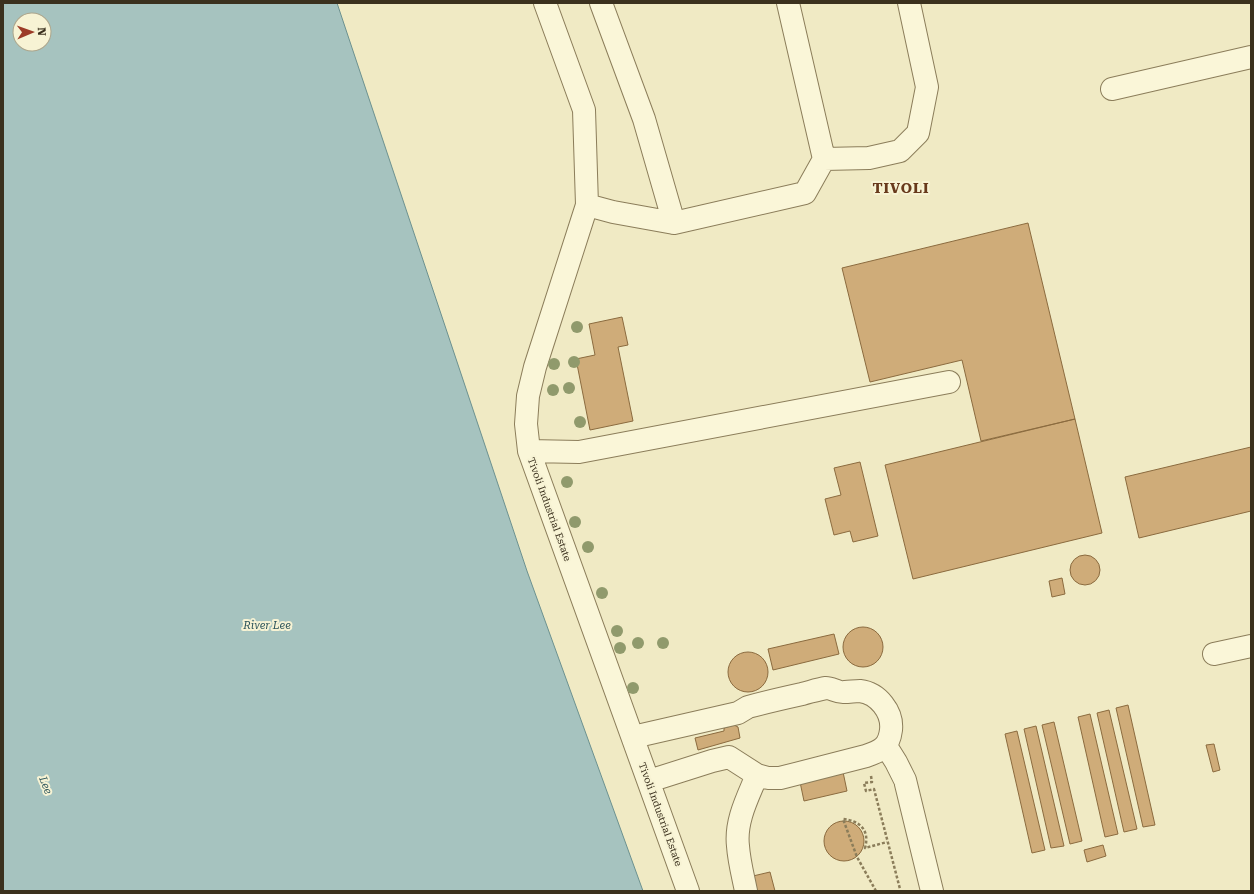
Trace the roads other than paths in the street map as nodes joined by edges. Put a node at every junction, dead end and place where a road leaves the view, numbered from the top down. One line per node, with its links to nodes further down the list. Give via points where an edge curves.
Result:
1 (545, 3): 8 (lane, Tivoli Industrial Estate, via 584,110)
2 (601, 3): 9 (lane, via 644,119)
3 (788, 3): 7 (lane)
4 (909, 3): 7 (lane, via 927,87 918,133 900,151 868,158)
5 (1251, 57): 6 (lane)
6 (1112, 89)
7 (824, 159): 9 (lane, via 805,193)
8 (587, 206): 9 (lane); 11 (lane, Tivoli Industrial Estate, via 528,396)
9 (674, 223)
10 (950, 382): 11 (lane, via 579,452)
11 (528, 451): 14 (lane, Tivoli Industrial Estate)
12 (1251, 646): 13 (lane)
13 (1214, 654)
14 (633, 737): 15 (lane, via 738,713 748,707 828,688 844,693 861,691 880,700 891,720 890,738); 17 (lane, Tivoli Industrial Estate)
15 (886, 746): 16 (lane, via 866,756 780,778); 20 (lane, via 905,780)
16 (757, 775): 17 (lane, via 728,758); 19 (lane, via 740,818 738,832)
17 (649, 781): 18 (lane, Tivoli Industrial Estate)
18 (688, 891)
19 (746, 891)
20 (932, 891)

